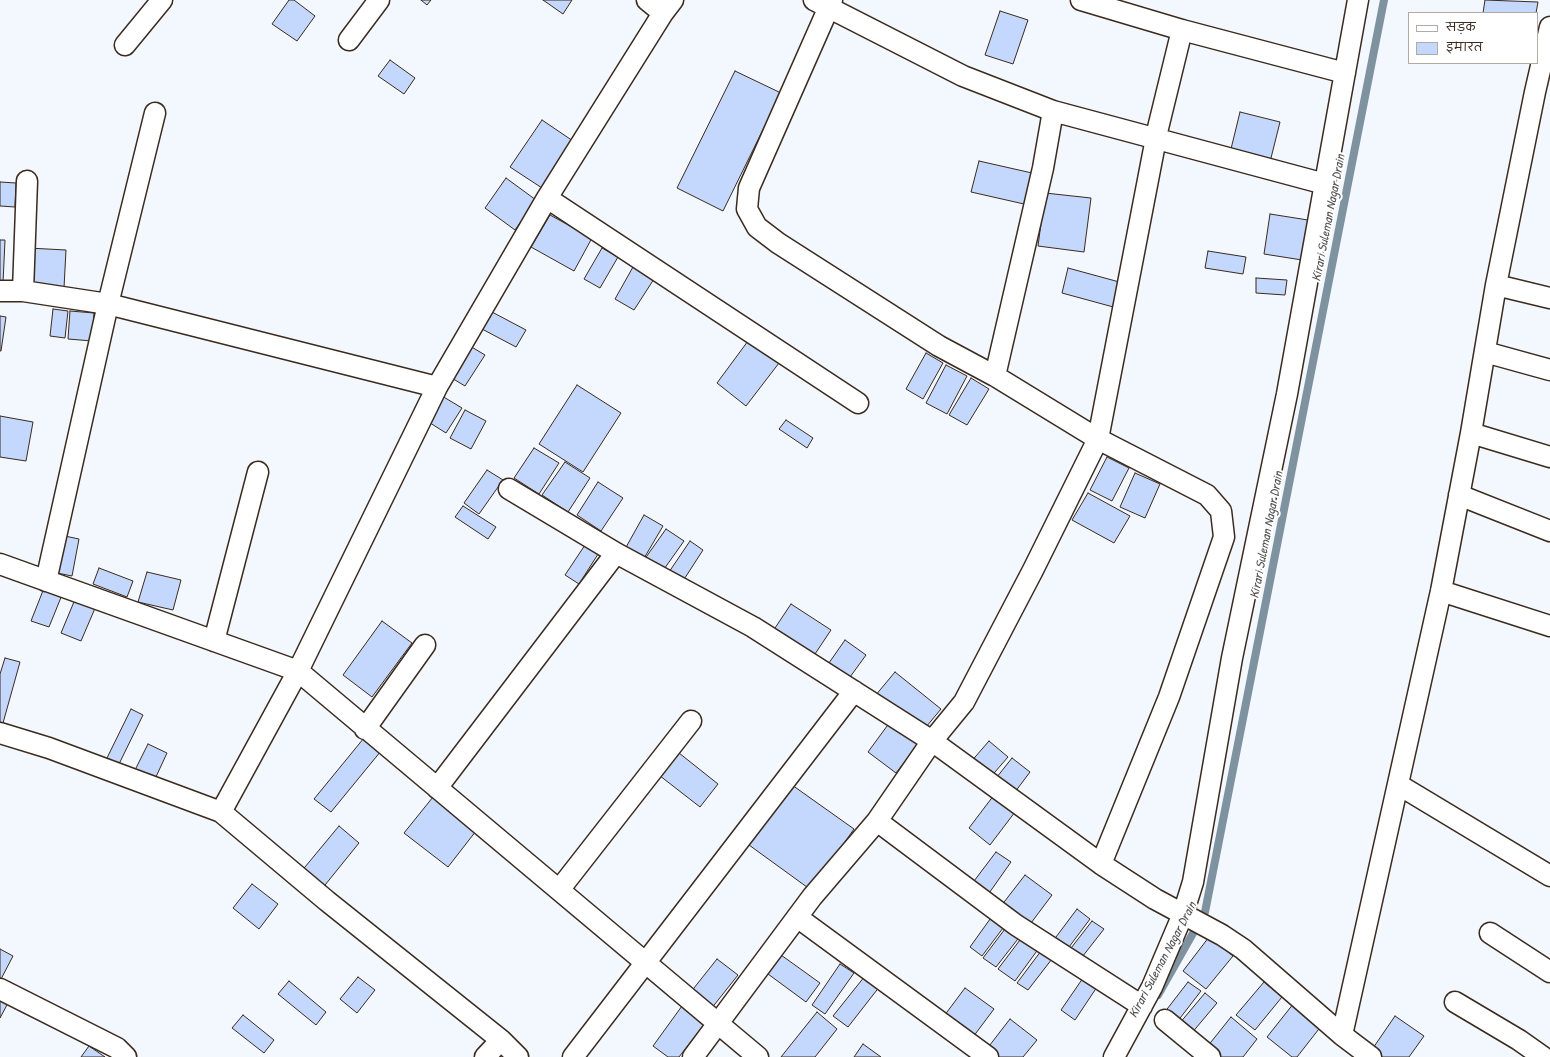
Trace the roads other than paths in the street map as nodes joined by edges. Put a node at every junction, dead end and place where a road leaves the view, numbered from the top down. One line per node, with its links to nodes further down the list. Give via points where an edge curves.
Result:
1 (162, 0): 11 (street)
2 (379, 0): 10 (street)
3 (647, 0): 7 (street)
4 (1081, 0): 9 (street)
5 (1358, 0): 12 (street)
6 (825, 3): 13 (street, via 963,76); 26 (street, via 749,188 747,209 757,227 778,243 940,346)
7 (668, 6): 18 (street)
8 (1550, 27): 19 (street)
9 (1182, 30): 12 (street); 15 (street)
10 (349, 40)
11 (125, 45)
12 (1345, 73): 17 (street)
13 (1053, 111): 15 (street); 26 (street)
14 (155, 113): 23 (street)
15 (1156, 140): 17 (street); 30 (street)
16 (27, 181): 21 (street)
17 (1325, 184): 56 (street, via 1287,394 1232,658 1201,843)
18 (547, 198): 27 (street); 28 (street)
19 (1496, 286): 22 (street); 24 (street)
20 (0, 291): 21 (street)
21 (23, 291): 23 (street)
22 (1550, 298)
23 (108, 304): 27 (street); 38 (street)
24 (1485, 352): 25 (street); 29 (street)
25 (1550, 370)
26 (996, 376): 30 (street)
27 (437, 387): 43 (street)
28 (858, 402)
29 (1471, 432): 31 (street); 34 (street)
30 (1098, 440): 48 (street, via 964,702); 53 (street, via 1207,495 1221,511 1224,536 1169,697)
31 (1550, 457)
32 (258, 472): 41 (street)
33 (509, 489): 36 (street)
34 (1459, 495): 35 (street); 39 (street)
35 (1550, 531)
36 (616, 553): 44 (street, via 753,628); 50 (street)
37 (0, 564): 38 (street)
38 (46, 581): 41 (street)
39 (1441, 591): 40 (street); 49 (street)
40 (1550, 626)
41 (214, 641): 43 (street)
42 (425, 645): 46 (street)
43 (298, 671): 46 (street); 51 (street)
44 (854, 691): 48 (street); 59 (street)
45 (691, 721): 55 (street)
46 (365, 729): 50 (street)
47 (0, 733): 51 (street, via 49,748)
48 (932, 741): 52 (street); 53 (street)
49 (1399, 785): 54 (street); 66 (street)
50 (437, 788): 55 (street)
51 (221, 812): 67 (street, via 327,901)
52 (877, 821): 57 (street); 63 (street, via 1016,925)
53 (1101, 864): 56 (street)
54 (1550, 876)
55 (559, 890): 59 (street)
56 (1186, 915): 63 (street); 66 (street, via 1243,949)
57 (797, 917): 65 (street); 74 (street)
58 (1490, 933): 60 (street)
59 (646, 964): 65 (street); 71 (street)
60 (1550, 972)
61 (0, 989): 68 (street, via 117,1048)
62 (1455, 1002): 78 (street)
63 (1142, 1006): 75 (street)
64 (1165, 1020): 76 (street)
65 (718, 1023): 72 (street); 73 (street)
66 (1342, 1035): 77 (street)
67 (501, 1040): 69 (street); 70 (street)
68 (126, 1057)
69 (485, 1057)
70 (518, 1057)
71 (573, 1057)
72 (693, 1057)
73 (758, 1057)
74 (988, 1057)
75 (1114, 1057)
76 (1210, 1057)
77 (1371, 1057)
78 (1544, 1057)

